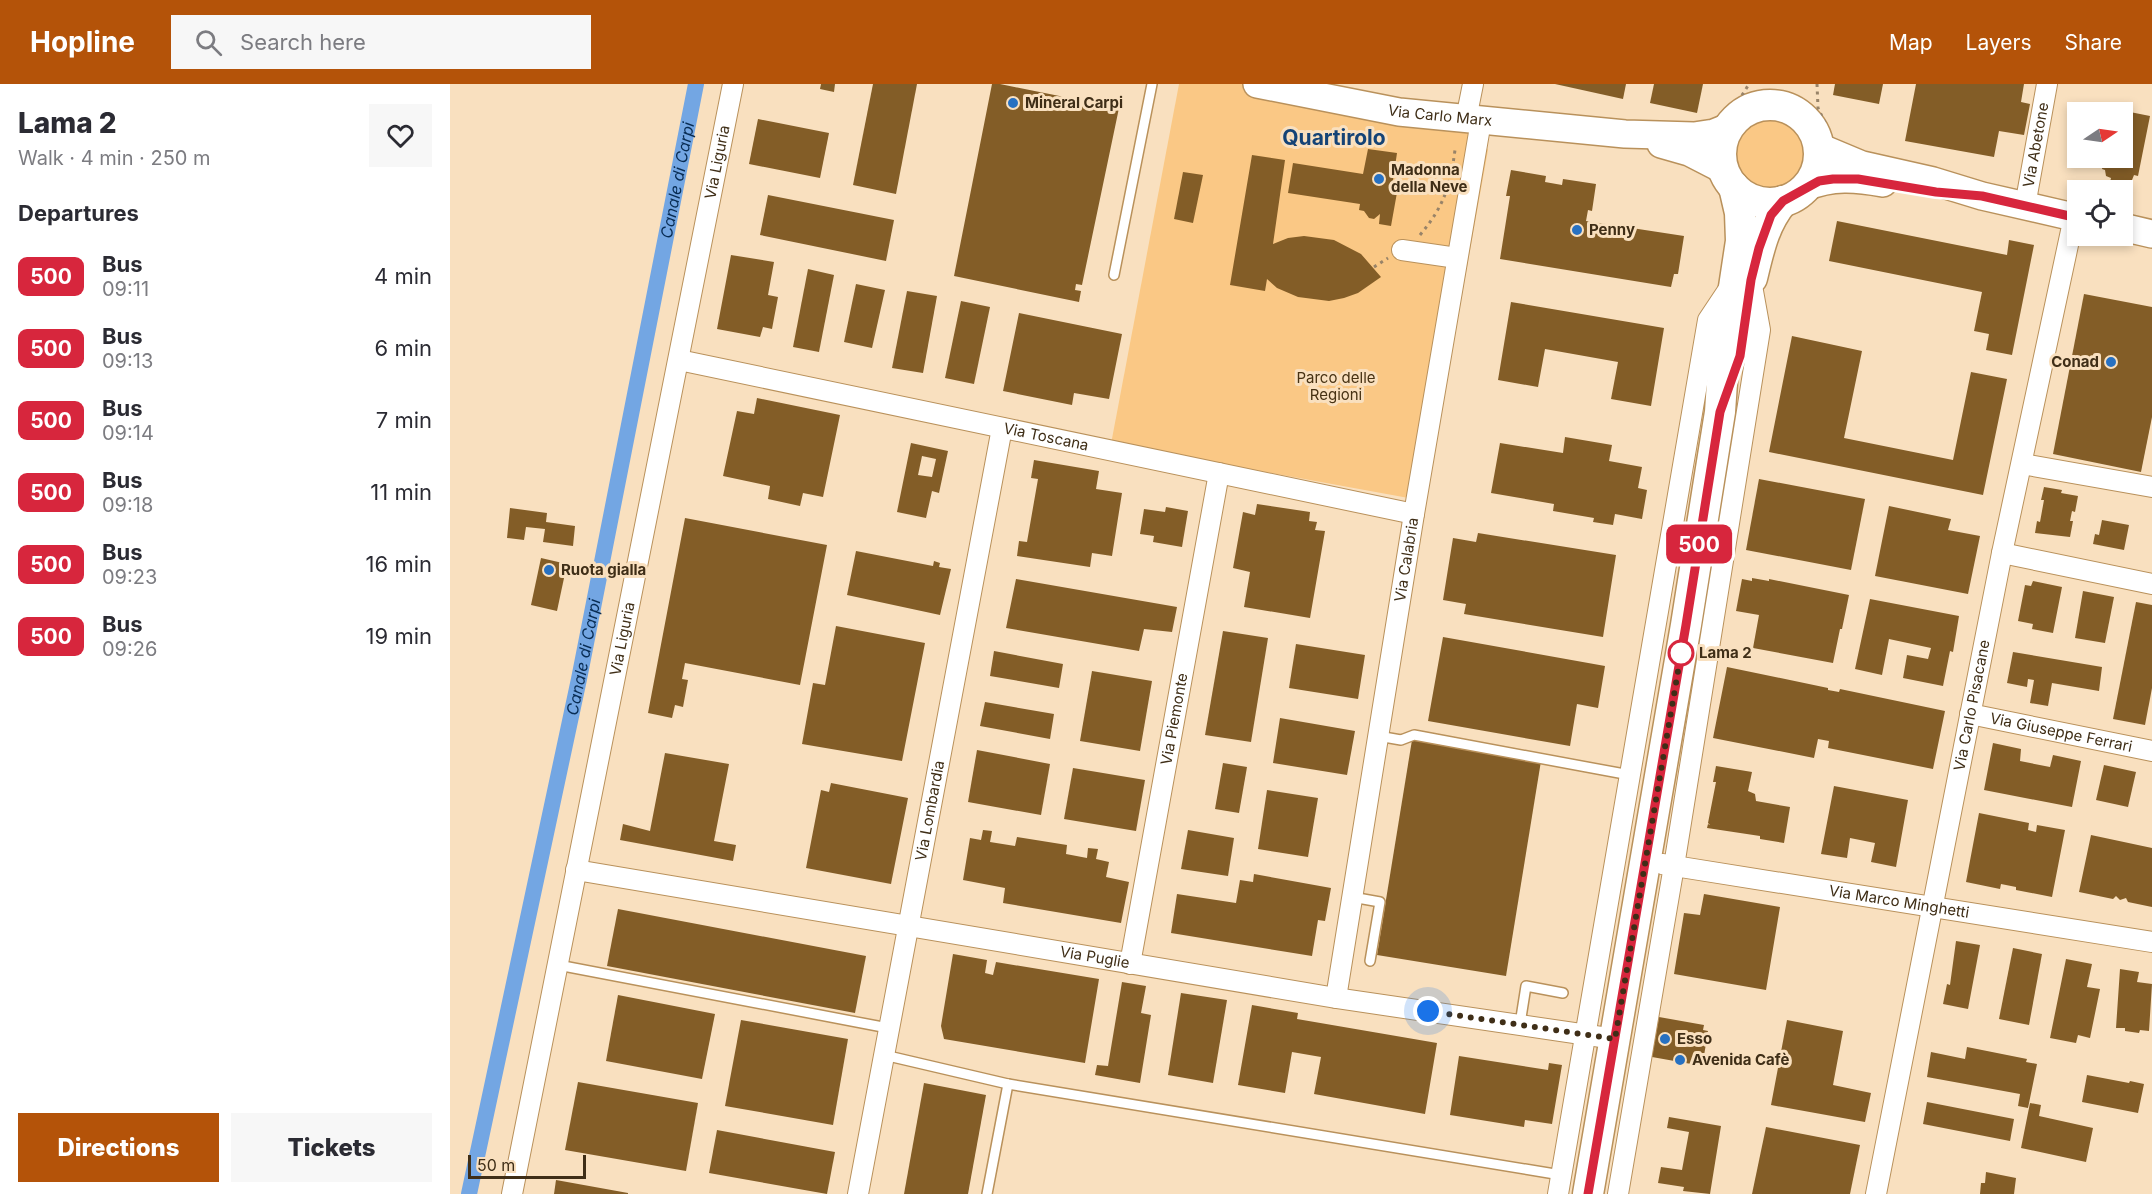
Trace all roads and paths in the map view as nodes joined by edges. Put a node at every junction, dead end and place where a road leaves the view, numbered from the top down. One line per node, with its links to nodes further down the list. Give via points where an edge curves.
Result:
1 (733, 84): 27 (street, Via Liguria)
2 (1152, 84): 25 (lane)
3 (1257, 84): 9 (street, Via Carlo Marx, via 1395,112)
4 (1473, 84): 9 (street, Via Calabria)
5 (1794, 84): 8 (main road)
6 (2047, 84): 17 (street, Via Abetone)
7 (1761, 96): 8 (main road, Via Carlo Marx, via 1764,105 1786,107); 10 (main road, Via Carlo Marx)
8 (1804, 118): 12 (main road)
9 (1473, 120): 11 (street, Via Carlo Marx); 23 (street, Via Calabria)
10 (1729, 127): 11 (street, Via Carlo Marx, via 1694,136); 14 (main road, via 1722,156)
11 (1625, 134): 14 (street, Via Carlo Marx, via 1689,152)
12 (1819, 147): 15 (main road, via 1817,168); 16 (street, Via Carlo Marx, via 1862,165)
13 (1455, 150): 22 (path, via 1446,197 1430,223)
14 (1729, 178): 15 (main road, Via Carlo Marx, via 1753,200 1768,202); 26 (main road, via 1740,213)
15 (1795, 194): 16 (street, Via Carlo Marx, via 1819,181 1858,179); 26 (main road, via 1771,215)
16 (1982, 196): 17 (street, Via Carlo Marx)
17 (2025, 206): 18 (street, Via Carlo Marx)
18 (2067, 216)
19 (2133, 230): 20 (street)
20 (2152, 234)
21 (2070, 246): 29 (street, Via Carlo Pisacane)
22 (1402, 250): 23 (street); 24 (path)
23 (1457, 258): 32 (street, Via Calabria)
24 (1374, 267)
25 (1114, 275)
26 (1743, 280): 38 (street, via 1708,320); 39 (main road, via 1724,353 1720,412); 39 (street, via 1760,330)
27 (679, 360): 28 (street, Via Toscana); 40 (street, Via Liguria)
28 (1002, 428): 30 (street, Via Toscana); 43 (street, Via Lombardia)
29 (2022, 464): 31 (street); 33 (street, Via Carlo Pisacane)
30 (1219, 473): 32 (street, Via Toscana); 46 (street, Via Piemonte)
31 (2152, 487)
32 (1414, 514): 36 (street, Via Calabria)
33 (2002, 553): 34 (street); 35 (street, Via Carlo Pisacane)
34 (2152, 584)
35 (1970, 714): 37 (street, Via Giuseppe Ferrari); 42 (street, Via Carlo Pisacane)
36 (1378, 736): 38 (lane, via 1401,740 1414,735); 41 (street, Via Calabria)
37 (2152, 751)
38 (1630, 775): 52 (street)
39 (1659, 864): 42 (street, Via Marco Minghetti); 53 (main road); 56 (street)
40 (576, 870): 43 (street, Via Puglie); 47 (street, Via Liguria)
41 (1352, 897): 45 (lane, via 1380,902); 49 (street, Via Calabria)
42 (1932, 908): 44 (street, Via Marco Minghetti); 64 (street, Via Carlo Pisacane)
43 (908, 926): 46 (street, Via Puglie); 51 (street, Via Lombardia)
44 (2152, 942)
45 (1370, 961)
46 (1131, 963): 49 (street, Via Puglie)
47 (558, 965): 51 (lane); 59 (street, Via Liguria)
48 (1563, 993): 50 (lane, via 1526,986)
49 (1336, 998): 50 (street, Via Puglie)
50 (1520, 1024): 52 (street, Via Puglie)
51 (888, 1028): 54 (street, Via Lombardia)
52 (1585, 1034): 53 (street, Via Puglie); 58 (street)
53 (1615, 1039): 57 (main road)
54 (884, 1055): 55 (lane); 60 (street, Via Lombardia)
55 (1008, 1084): 58 (lane); 61 (lane)
56 (1629, 1120): 57 (street); 63 (street)
57 (1596, 1144): 62 (main road)
58 (1559, 1185)
59 (512, 1194)
60 (858, 1194)
61 (987, 1194)
62 (1588, 1194)
63 (1618, 1194)
64 (1876, 1194)

